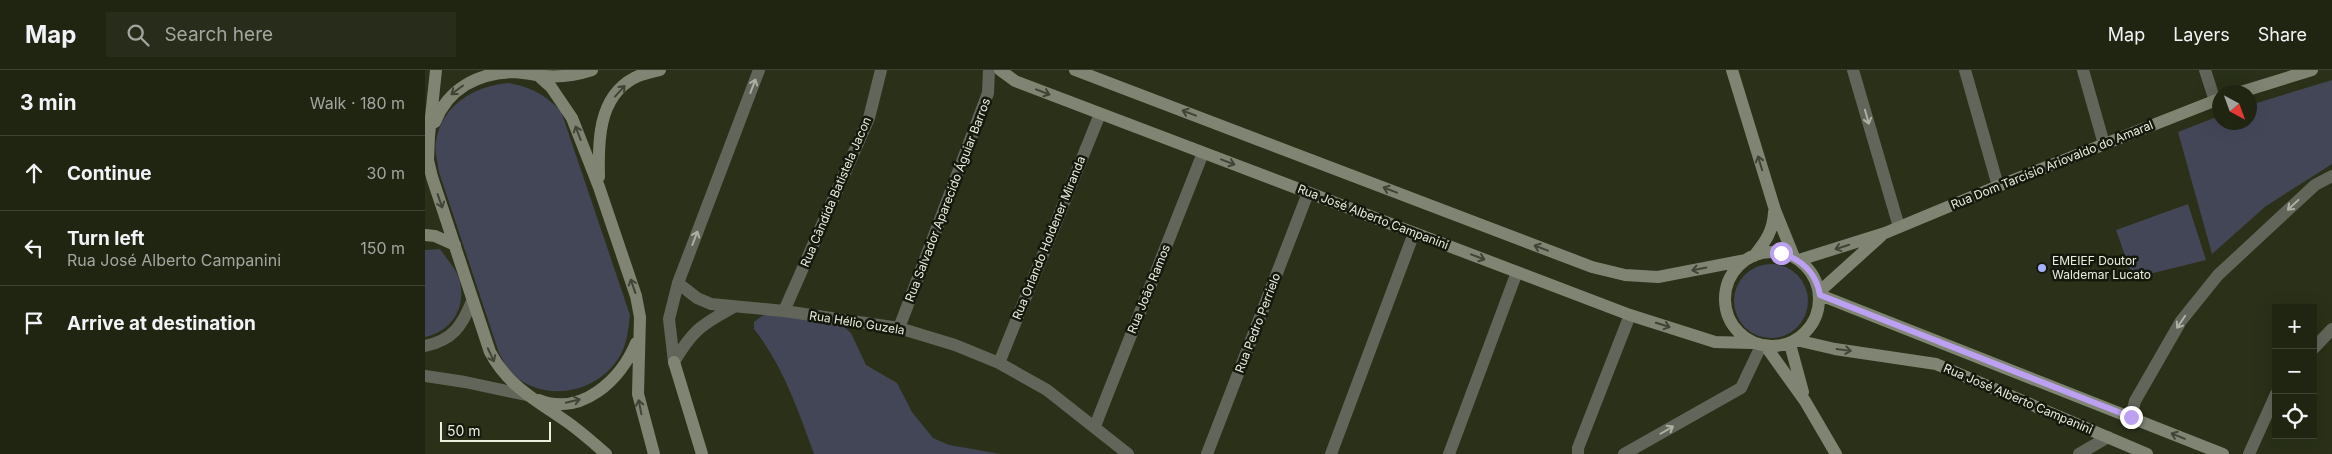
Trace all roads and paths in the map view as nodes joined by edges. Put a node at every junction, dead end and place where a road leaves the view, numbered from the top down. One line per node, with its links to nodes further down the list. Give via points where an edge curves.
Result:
1 (436, 70): 20 (street)
2 (592, 70): 15 (street, via 578,75)
3 (660, 70): 25 (street, one-way to 3, via 598,141 604,116 618,92 633,78)
4 (759, 70): 36 (street, one-way to 4)
5 (881, 70): 40 (street, Rua Cândida Batistela Jacon, via 869,118)
6 (989, 70): 42 (street, Rua Salvador Aparecido Águiar Barros, via 988,93)
7 (1000, 70): 19 (street, Rua José Alberto Campanini, one-way to 19, via 1015,81)
8 (1075, 70): 33 (street, one-way to 8, via 1658,276 1625,275 1592,267)
9 (1732, 70): 27 (street, one-way to 9)
10 (1853, 70): 28 (street, one-way to 28)
11 (1965, 70): 24 (street)
12 (2083, 70): 21 (street)
13 (2205, 70): 17 (street)
14 (2312, 70): 16 (street)
15 (534, 73): 20 (street, one-way to 20, via 506,72 469,81 451,94 440,109); 25 (street, one-way to 15, via 572,118 551,86)
16 (2257, 87)
17 (2212, 88)
18 (2212, 102): 21 (street, Rua Dom Tarcísio Ariovaldo do Amaral)
19 (1100, 114): 22 (street, Rua José Alberto Campanini); 50 (street, Rua Orlando Holdener Miranda)
20 (427, 139): 32 (street, one-way to 32, via 432,177)
21 (2104, 144): 24 (street, Rua Dom Tarcísio Ariovaldo do Amaral)
22 (1203, 153): 26 (street, Rua José Alberto Campanini, one-way to 26); 56 (street, Rua João Ramos)
23 (2332, 176): 55 (street, one-way to 55, via 2315,184 2218,275 2181,322 2135,401)
24 (1998, 186): 28 (street, Rua Dom Tarcísio Ariovaldo do Amaral)
25 (599, 187): 44 (street, one-way to 25, via 636,296)
26 (1308, 192): 29 (street, Rua José Alberto Campanini); 62 (street, Rua Pedro Perrielo)
27 (1775, 210): 33 (street, via 1771,233); 34 (street)
28 (1899, 227): 30 (street, Rua Dom Tarcísio Ariovaldo do Amaral)
29 (1414, 233): 35 (street, Rua José Alberto Campanini, one-way to 35); 63 (street)
30 (1885, 233): 34 (street, Rua Dom Tarcísio Ariovaldo do Amaral, one-way to 34); 37 (street, Rua Dom Tarcísio Ariovaldo do Amaral)
31 (425, 235): 32 (street)
32 (455, 244): 38 (street)
33 (1750, 258): 34 (street, via 1774,252); 46 (street, via 1734,271 1727,286 1725,303 1729,319 1738,333)
34 (1797, 259): 37 (street, via 1816,279)
35 (1517, 272): 41 (street, Rua José Alberto Campanini); 64 (street)
36 (678, 283): 39 (street, Rua Hélio Guzela, via 697,298); 49 (street, via 669,319)
37 (1819, 293): 45 (street, via 1818,313 1810,329); 55 (street, Rua José Alberto Campanini)
38 (472, 300): 48 (street, via 464,323 450,337); 52 (street, one-way to 52, via 489,352 499,370)
39 (731, 308): 40 (street, Rua Hélio Guzela); 49 (street, via 703,323 688,338)
40 (784, 311): 42 (street, Rua Hélio Guzela)
41 (1630, 315): 46 (street, Rua José Alberto Campanini, one-way to 46, via 1715,342); 65 (street, via 1578,448)
42 (899, 328): 50 (street, Rua Hélio Guzela)
43 (2332, 329): 47 (street)
44 (640, 334): 52 (street, one-way to 44, via 546,403 568,403 590,397 611,382 624,367); 59 (street, one-way to 44, via 638,394)
45 (1793, 342): 46 (street); 53 (street); 57 (street, Rua José Alberto Campanini, one-way to 57, via 1936,364)
46 (1760, 345): 53 (street); 66 (street, one-way to 46, via 1741,388)
47 (2317, 345)
48 (426, 348)
49 (674, 362): 60 (street)
50 (999, 362): 56 (street, Rua Hélio Guzela, via 1047,390)
51 (425, 376): 52 (street)
52 (527, 395): 58 (street, via 572,425)
53 (1805, 401): 67 (street)
54 (2272, 403): 71 (street)
55 (2131, 417): 70 (street, Rua José Alberto Campanini, one-way to 55)
56 (1095, 426): 61 (street, Rua Hélio Guzela)
57 (2108, 437): 68 (street); 69 (street, Rua José Alberto Campanini)
58 (606, 454)
59 (654, 454)
60 (702, 454)
61 (1128, 454)
62 (1207, 454)
63 (1331, 454)
64 (1449, 454)
65 (1579, 454)
66 (1625, 454)
67 (1836, 454)
68 (2079, 454)
69 (2147, 454)
70 (2223, 454)
71 (2249, 454)

